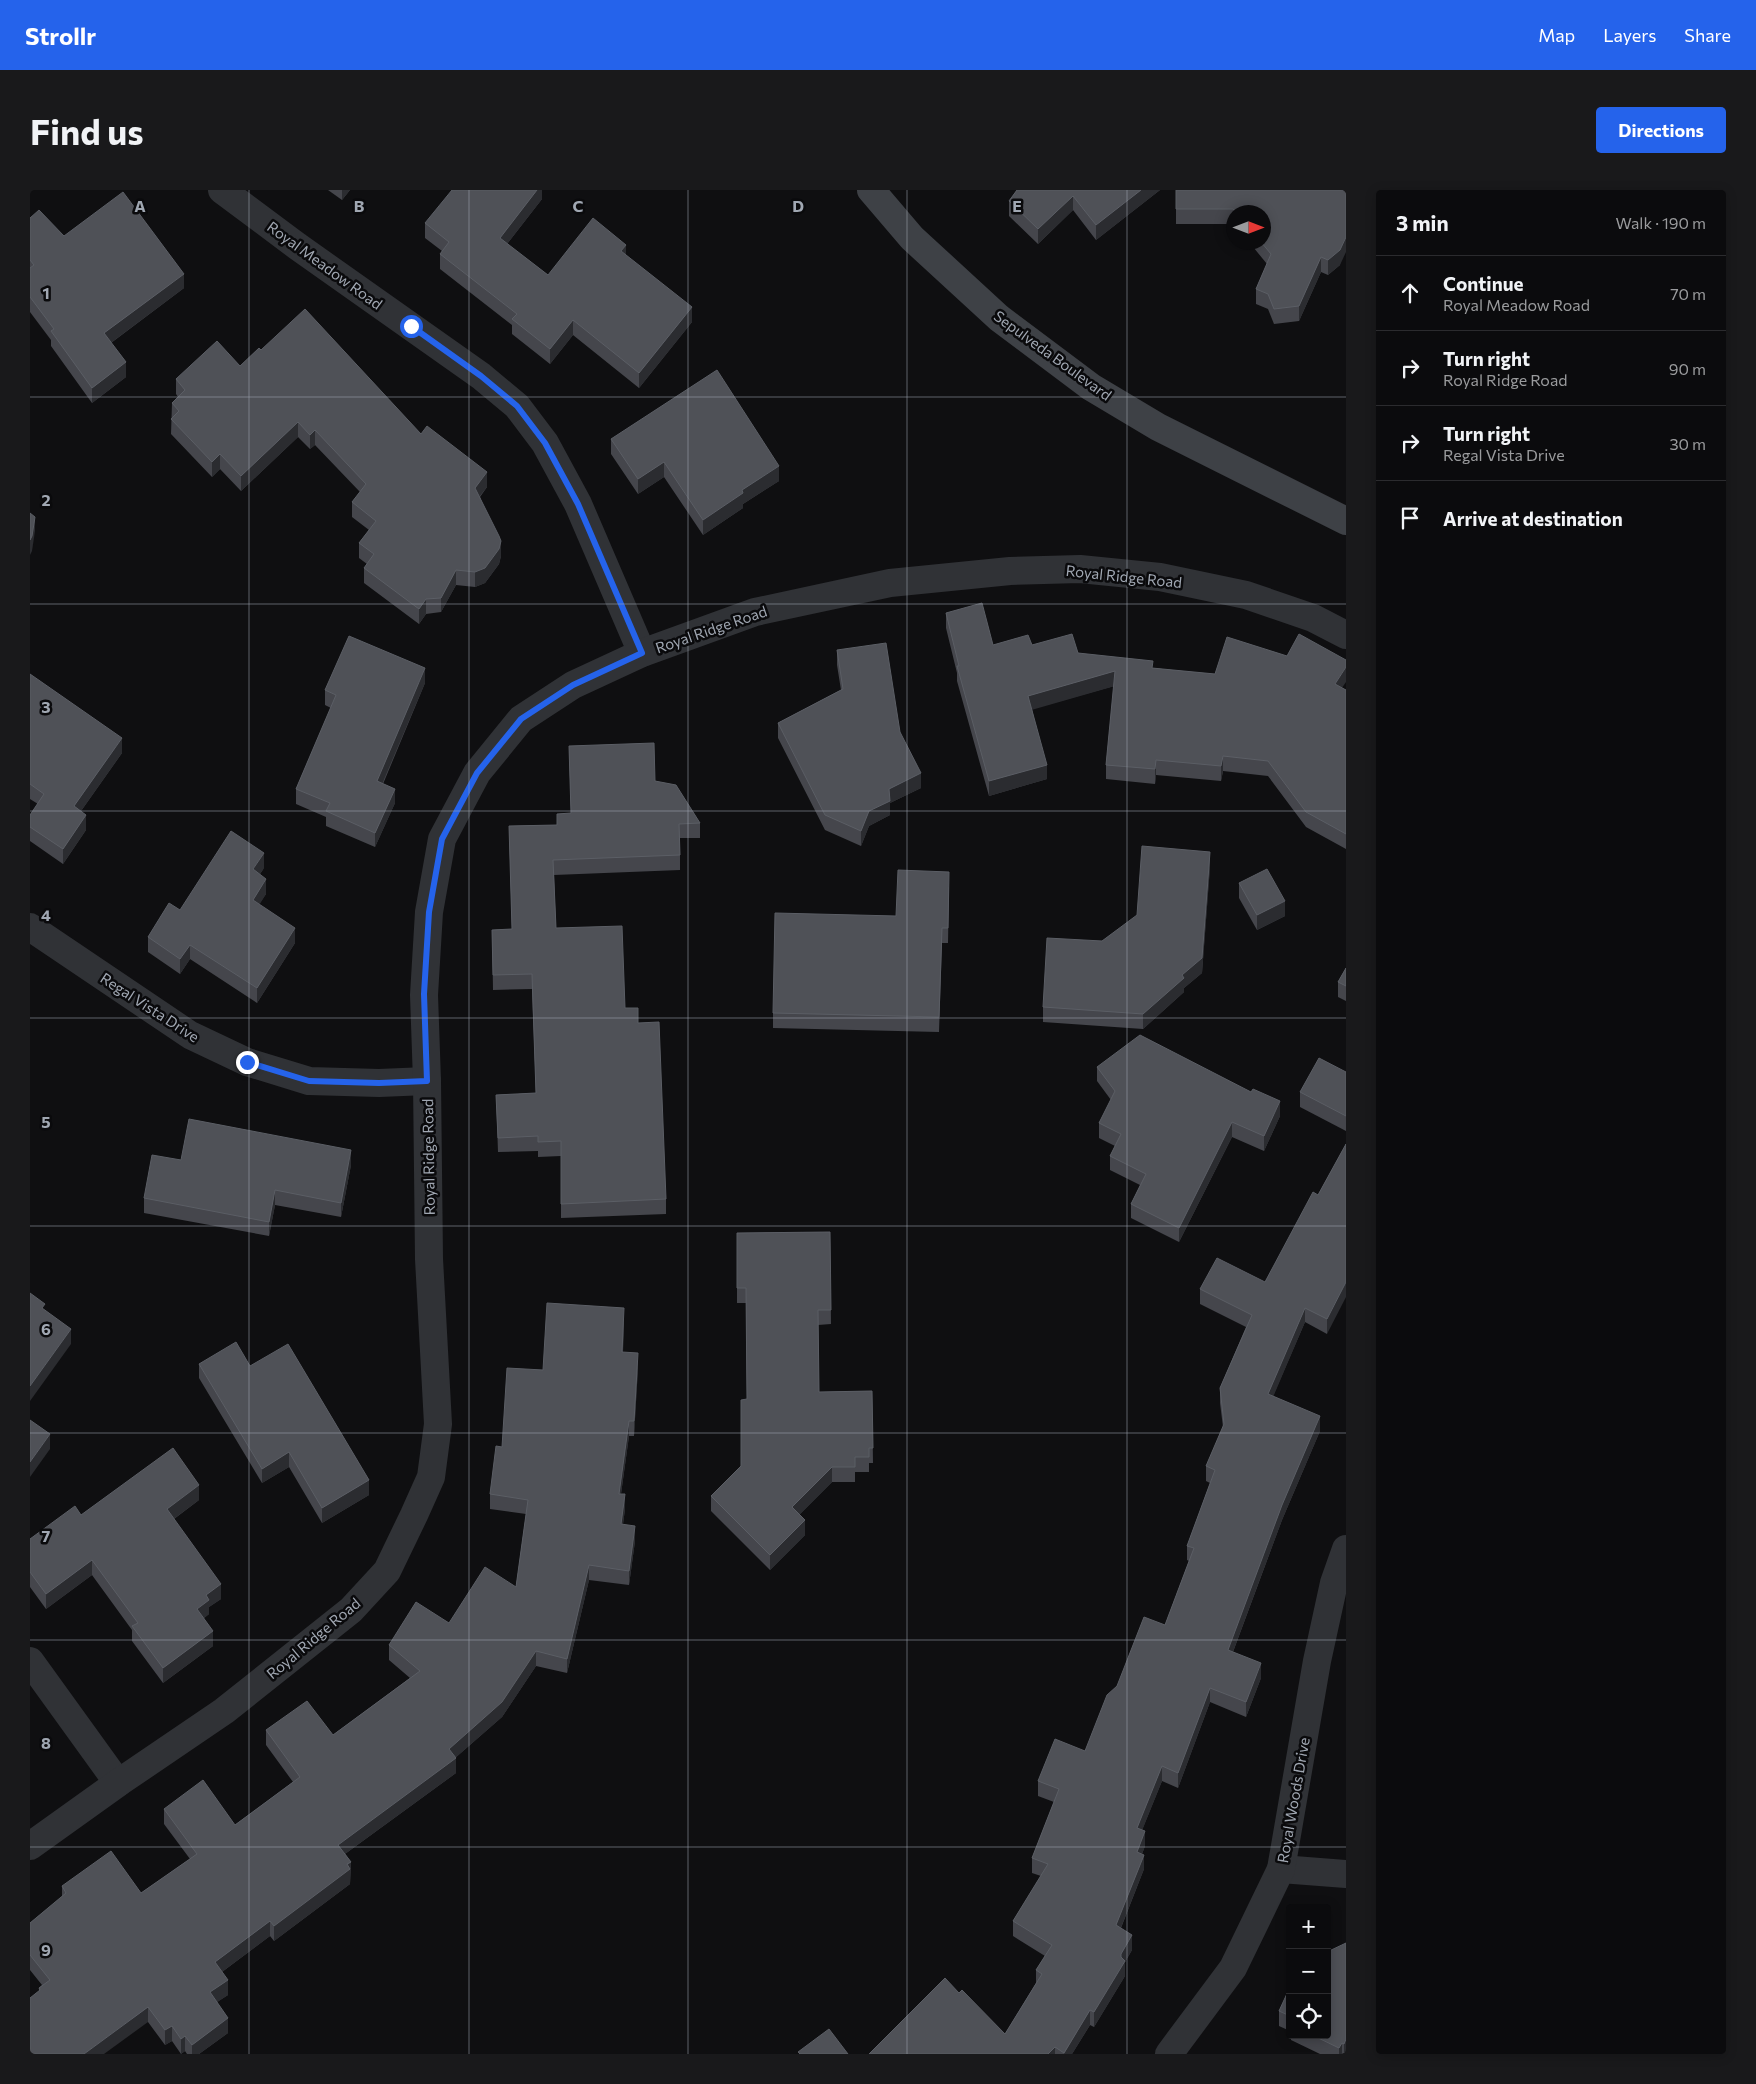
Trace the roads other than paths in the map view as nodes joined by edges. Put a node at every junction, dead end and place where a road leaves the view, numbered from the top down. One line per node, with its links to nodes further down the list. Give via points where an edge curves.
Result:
1 (222, 190): 5 (street, Royal Meadow Road, via 481,376 517,406 545,443 578,504)
2 (871, 190): 3 (main road, Sepulveda Boulevard, via 912,238 1000,318 1091,387 1158,426)
3 (1346, 521)
4 (1346, 635): 5 (street, Royal Ridge Road, via 1313,618 1246,595 1160,577 1080,568 1010,571 890,583 755,612)
5 (642, 653): 7 (street, Royal Ridge Road, via 573,685 521,719 477,773 442,839 429,912 424,994)
6 (30, 927): 7 (street, Regal Vista Drive, via 190,1035 247,1062 309,1081)
7 (427, 1081): 10 (street, Royal Ridge Road, via 429,1259 438,1424 431,1477 387,1571 351,1610 224,1710)
8 (1346, 1549): 12 (street, Royal Woods Drive, via 1334,1583 1317,1661)
9 (30, 1661): 10 (street)
10 (118, 1783): 11 (street, Royal Ridge Road)
11 (30, 1846)
12 (1281, 1870): 13 (street); 14 (street, Royal Woods Drive, via 1233,1968)
13 (1346, 1874)
14 (1169, 2054)

